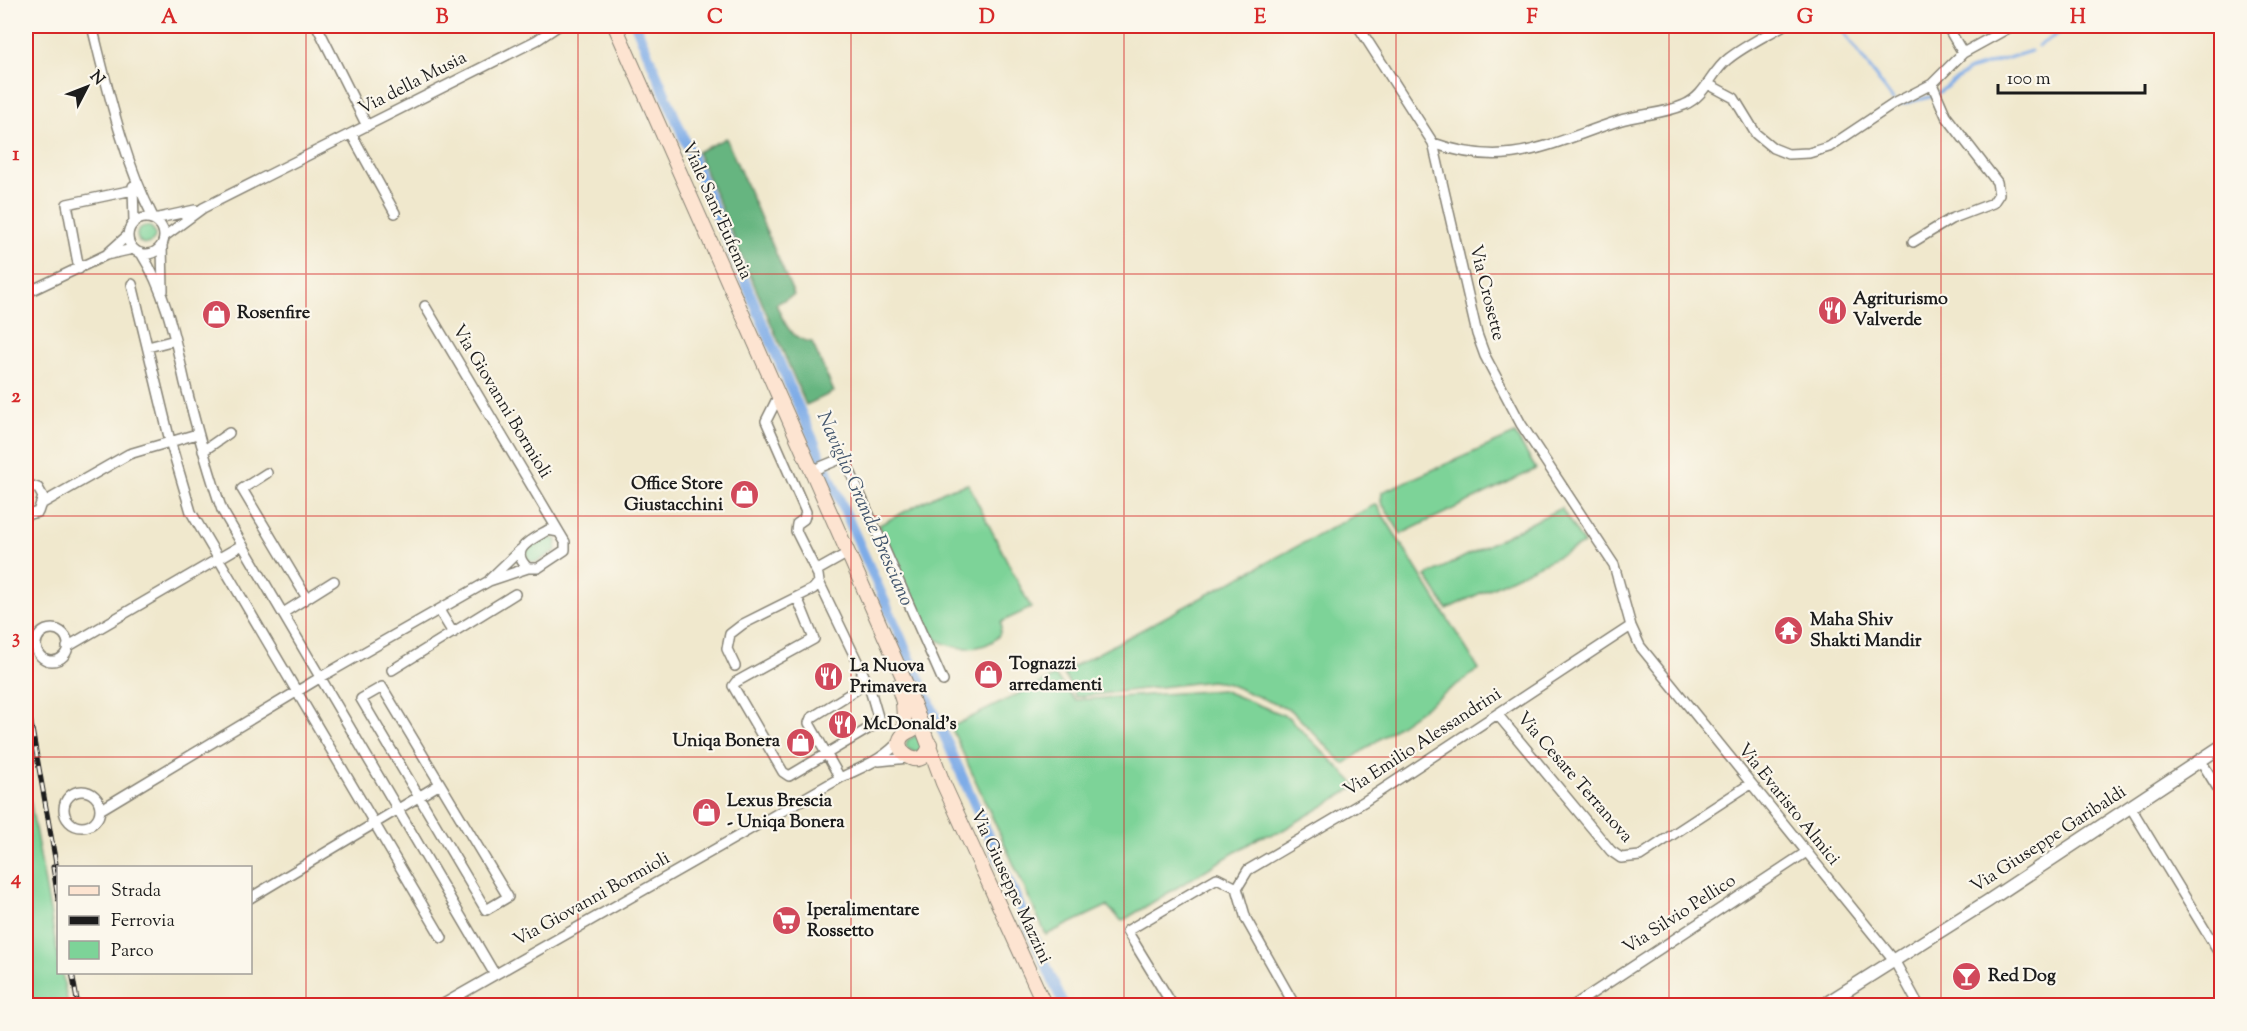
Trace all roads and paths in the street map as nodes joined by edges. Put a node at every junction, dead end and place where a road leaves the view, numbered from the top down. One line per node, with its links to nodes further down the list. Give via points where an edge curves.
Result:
1 (92, 26): 17 (street)
2 (317, 26): 14 (street)
3 (555, 26): 14 (street, Via della Musia, via 537,40)
4 (607, 26): 10 (main road, Viale Sant'Eufemia)
5 (615, 26): 10 (main road, Viale Sant'Eufemia)
6 (1358, 26): 16 (street, Via Crosette)
7 (1782, 26): 12 (street, via 1726,60)
8 (1947, 26): 11 (street)
9 (2012, 26): 11 (street)
10 (621, 40): 35 (main road, Viale Sant'Eufemia)
11 (1963, 53): 13 (street)
12 (1708, 84): 13 (street, via 1734,98 1756,134 1788,154 1829,147 1895,103); 16 (street, via 1685,105 1620,120 1518,154 1485,154)
13 (1932, 84): 25 (street, via 1946,116 1997,182 1999,194 1993,203 1951,219)
14 (367, 126): 15 (street, Via della Musia)
15 (352, 135): 19 (street, Via della Musia); 20 (street, Via della Musia)
16 (1433, 143): 63 (street, Via Crosette, via 1485,356 1521,424 1614,565)
17 (128, 157): 18 (street); 21 (street)
18 (133, 190): 22 (street); 28 (street, via 67,204)
19 (203, 208): 21 (street, Via della Musia); 24 (street, Via della Musia)
20 (395, 213)
21 (154, 219): 22 (street, Via della Musia, via 143,217); 24 (street, via 162,226)
22 (134, 222): 23 (street, Via della Musia)
23 (128, 235): 26 (street); 27 (street, Via della Musia)
24 (164, 241): 26 (street, Via della Musia, via 153,253); 31 (street)
25 (1913, 242)
26 (137, 251): 27 (street, Via della Musia); 31 (street, via 152,269)
27 (106, 255): 28 (street, Via della Musia)
28 (79, 268): 30 (street, Via della Musia)
29 (132, 284): 34 (street)
30 (26, 292)
31 (164, 303): 33 (street)
32 (425, 306): 44 (street, Via Giovanni Bormioli)
33 (175, 340): 34 (street); 36 (street)
34 (148, 347): 38 (street)
35 (778, 397): 40 (main road, Viale Sant'Eufemia); 53 (street, via 766,421 806,512 796,531)
36 (198, 434): 38 (street); 39 (street)
37 (229, 434): 39 (street)
38 (170, 441): 43 (street, via 129,454); 51 (street, via 192,512)
39 (202, 451): 48 (street, via 222,510)
40 (816, 469): 50 (main road, Viale Sant'Eufemia); 70 (street, via 842,459 846,463)
41 (267, 473): 59 (street, via 242,489)
42 (26, 484): 43 (street, via 38,488)
43 (43, 503): 45 (street, via 38,512)
44 (548, 514): 46 (street); 47 (street, Via Giovanni Bormioli)
45 (26, 515)
46 (548, 530): 47 (street); 49 (street)
47 (559, 532): 52 (street, via 565,542 562,554 538,568)
48 (242, 545): 51 (street); 61 (street)
49 (520, 550): 52 (street, via 519,556); 55 (street)
50 (848, 553): 53 (street); 62 (main road, Viale Sant'Eufemia)
51 (218, 561): 65 (street); 72 (street)
52 (528, 568): 55 (street)
53 (816, 571): 56 (street)
54 (334, 581): 59 (street)
55 (489, 581): 60 (street)
56 (819, 582): 58 (street); 68 (street)
57 (515, 594): 64 (street)
58 (797, 597): 66 (street, via 730,634 727,649); 78 (street, via 814,639 736,682 734,689 785,775 792,775)
59 (307, 598): 61 (street)
60 (440, 610): 64 (street); 69 (street)
61 (283, 613): 69 (street)
62 (876, 619): 75 (main road, Viale Sant'Eufemia, via 903,702); 76 (main road, Viale Sant'Eufemia)
63 (1630, 626): 74 (street, Via Emilio Alessandrini); 85 (street, Via Evaristo Almici, via 1653,665)
64 (453, 633): 67 (street)
65 (67, 647)
66 (735, 666)
67 (392, 670)
68 (862, 674): 71 (street); 73 (street)
69 (321, 677): 72 (street); 90 (street)
70 (943, 681)
71 (856, 690): 73 (street); 78 (street, via 810,720 809,725)
72 (296, 692): 89 (street); 91 (street)
73 (872, 699): 78 (street, via 878,717 876,724)
74 (1497, 714): 85 (street, Via Cesare Terranova, via 1611,851 1621,858 1640,856); 93 (street, Via Emilio Alessandrini, via 1365,801 1248,870)
75 (903, 736): 76 (main road, via 913,730); 79 (main road, Viale Sant'Eufemia, via 902,752); 81 (street)
76 (927, 739): 79 (main road, via 927,753); 83 (main road, Via Giuseppe Mazzini)
77 (2222, 747): 80 (street, Via Giuseppe Garibaldi)
78 (826, 754): 82 (street)
79 (912, 759): 81 (street); 83 (main road, Via Giuseppe Mazzini)
80 (2201, 761): 86 (street); 88 (street, Via Giuseppe Garibaldi)
81 (871, 763): 82 (street, Via Giovanni Bormioli)
82 (840, 778): 98 (street, Via Giovanni Bormioli)
83 (943, 783): 100 (main road, Via Giuseppe Mazzini)
84 (440, 784): 87 (street); 87 (street, via 382,687 360,699); 87 (street, via 508,897 486,910)
85 (1750, 784): 92 (street, Via Evaristo Almici)
86 (2222, 795)
87 (419, 797): 90 (street)
88 (2131, 808): 96 (street); 97 (street, Via Giuseppe Garibaldi)
89 (100, 810)
90 (397, 811): 91 (street); 98 (street)
91 (374, 824): 94 (street); 95 (street)
92 (1805, 853): 97 (street, Via Evaristo Almici); 103 (street, Via Silvio Pellico)
93 (1237, 888): 101 (street, via 1217,878 1127,931); 102 (street, via 1246,919)
94 (252, 897)
95 (442, 938)
96 (2222, 958)
97 (1894, 960): 104 (street, Via Giuseppe Garibaldi); 105 (street, Via Evaristo Almici)
98 (494, 973): 99 (street, Via Giovanni Bormioli)
99 (440, 1005)
100 (1045, 1005)
101 (1173, 1005)
102 (1295, 1005)
103 (1573, 1005)
104 (1821, 1005)
105 (1918, 1005)

